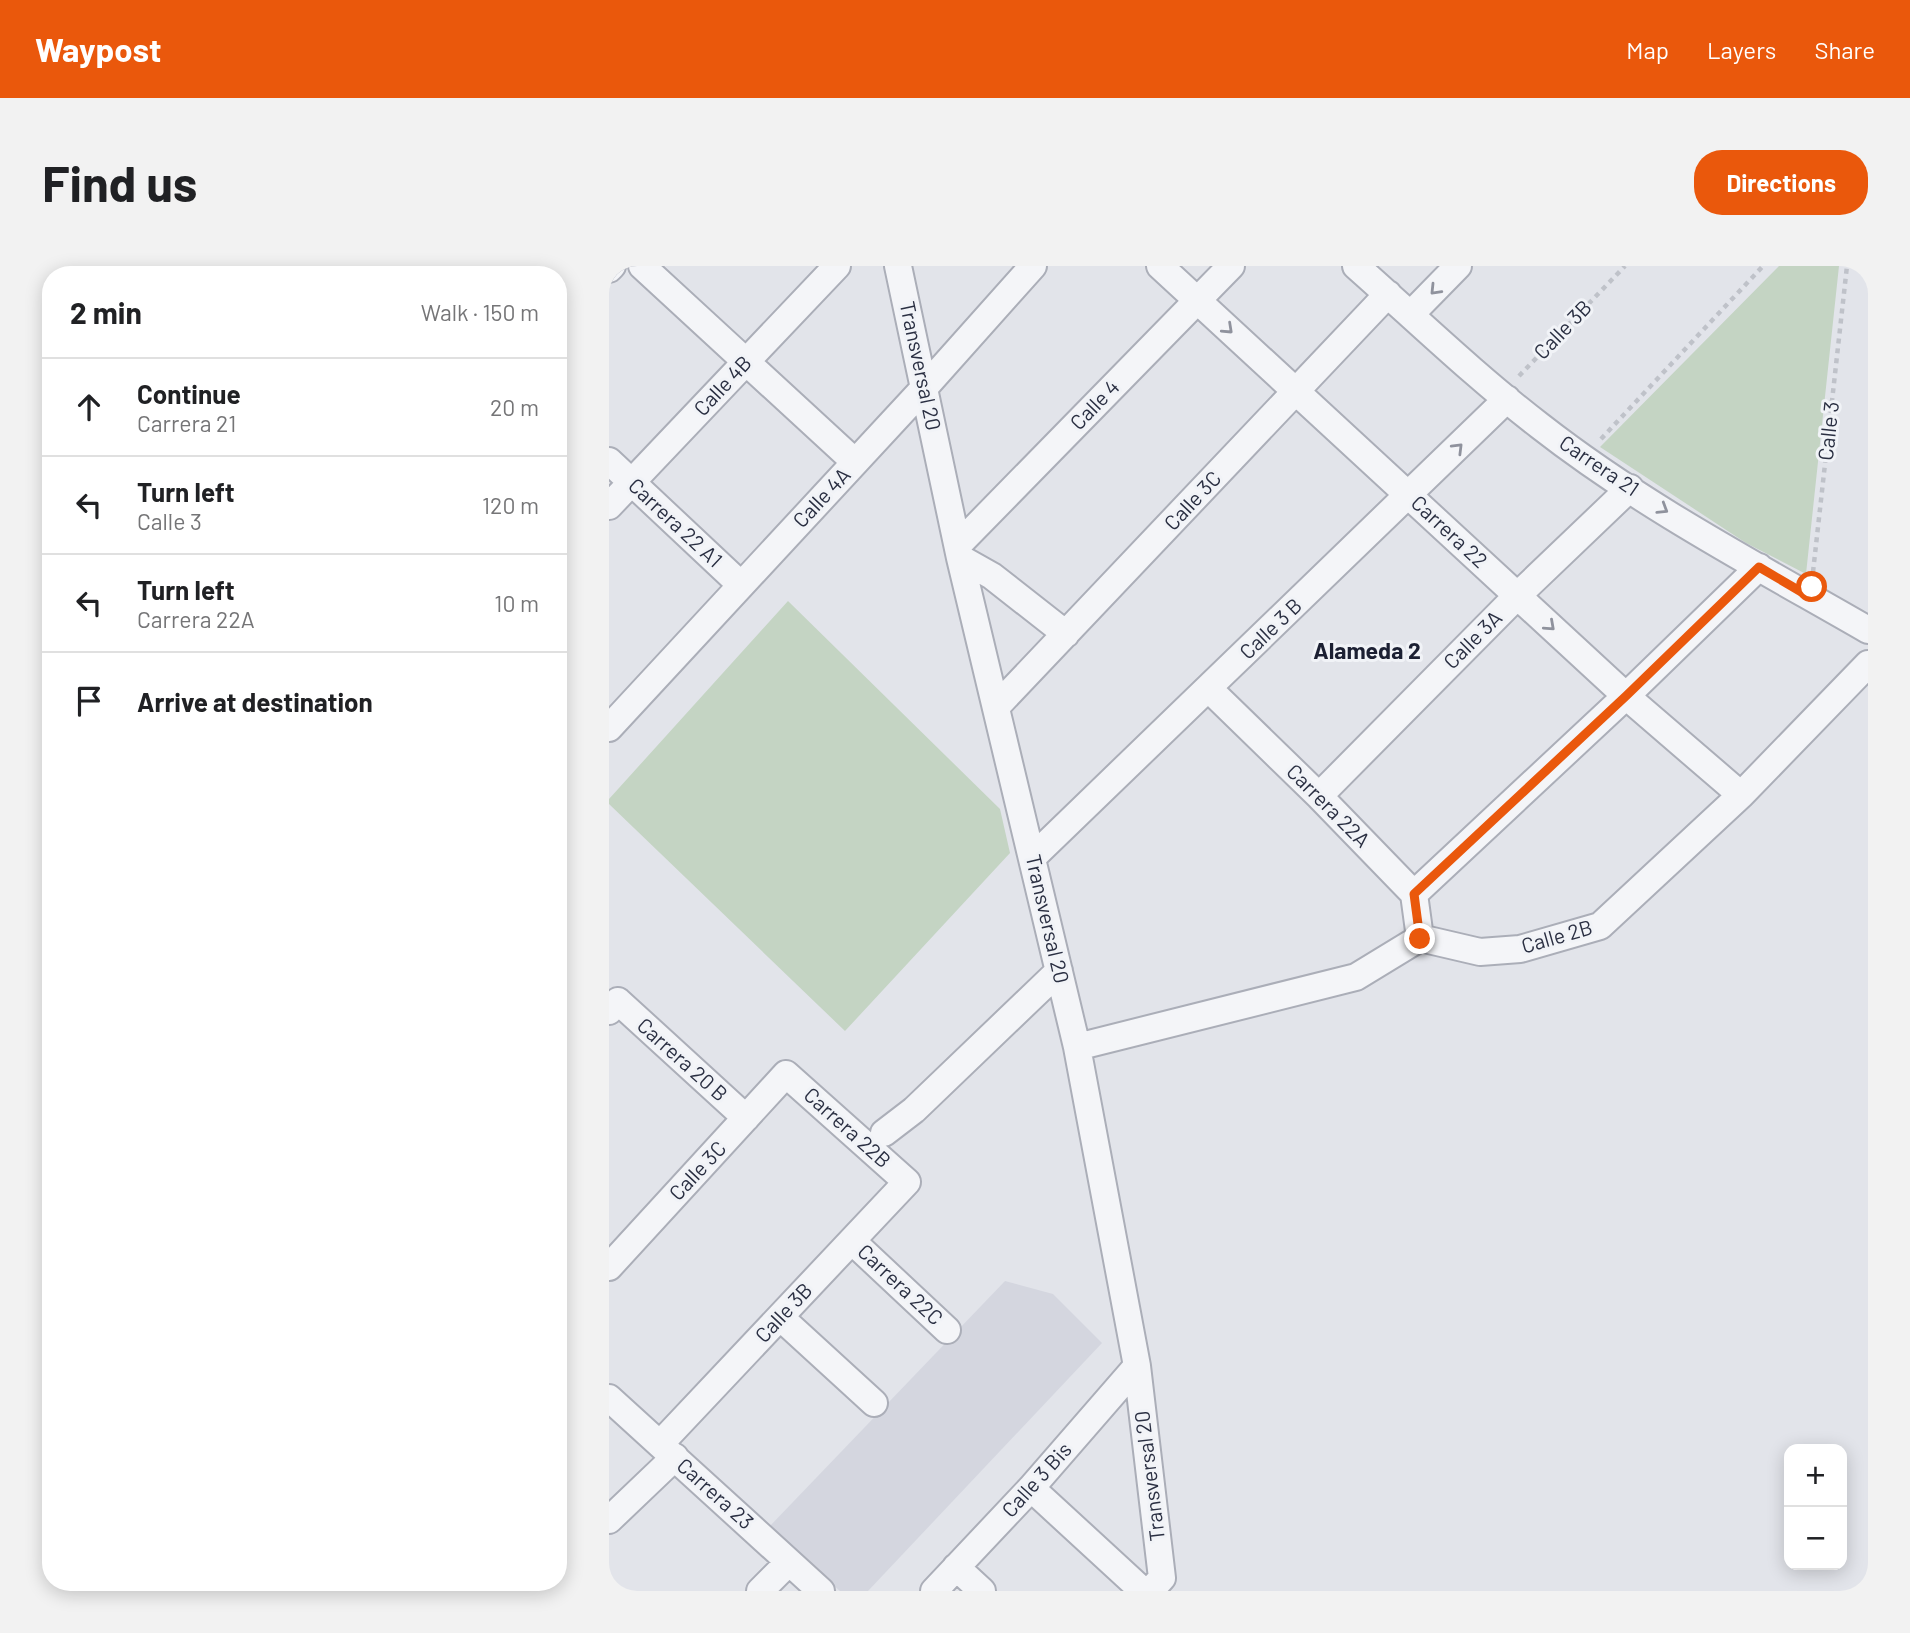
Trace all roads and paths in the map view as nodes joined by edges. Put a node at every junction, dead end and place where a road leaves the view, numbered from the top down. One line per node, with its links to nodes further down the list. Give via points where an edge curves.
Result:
1 (642, 266): 15 (street)
2 (837, 266): 15 (street, Calle 4B)
3 (898, 266): 16 (street, Transversal 20)
4 (1033, 266): 16 (street, Calle 4A)
5 (1160, 266): 13 (street, Carrera 22)
6 (1230, 266): 13 (street, Calle 4)
7 (1356, 266): 12 (street, Carrera 21)
8 (1458, 266): 14 (street, one-way to 14)
9 (1625, 266): 18 (path, Calle 3B)
10 (1763, 266): 19 (path)
11 (1847, 266): 30 (path, Calle 3)
12 (1388, 294): 14 (street, Carrera 21); 17 (street, Calle 3C)
13 (1197, 301): 17 (street, Carrera 22, one-way to 17); 26 (street, Calle 4)
14 (1411, 314): 18 (street, Carrera 21)
15 (747, 361): 21 (street); 22 (street, Calle 4B)
16 (925, 387): 21 (street, Calle 4A); 26 (street, Transversal 20)
17 (1296, 392): 24 (street, Carrera 22); 32 (street, Calle 3C)
18 (1504, 397): 19 (street, Carrera 21); 24 (street, Calle 3 B, one-way to 18)
19 (1583, 458): 23 (street, Carrera 21)
20 (609, 461): 22 (street, Carrera 22 A1)
21 (855, 462): 28 (street, Calle 4A)
22 (632, 482): 25 (street, Calle 4B); 28 (street, Carrera 22 A1)
23 (1630, 488): 27 (street, Carrera 21, one-way to 27); 29 (street, Calle 3A)
24 (1410, 496): 29 (street, Carrera 22); 34 (street, Calle 3 B)
25 (609, 506)
26 (959, 551): 32 (street); 36 (street, Transversal 20)
27 (1759, 567): 30 (street, Carrera 21); 35 (street)
28 (740, 584): 37 (street, Calle 4A)
29 (1517, 596): 35 (street, Carrera 22, one-way to 35); 39 (street, Calle 3A)
30 (1810, 597): 31 (street, Carrera 21)
31 (1868, 630)
32 (1066, 634): 36 (street, Calle 3C)
33 (1868, 664): 38 (street, Calle 2B)
34 (1209, 689): 39 (street, Carrera 22A); 40 (street, Calle 3 B)
35 (1626, 696): 38 (street, Carrera 22); 41 (street)
36 (996, 707): 40 (street, Transversal 20)
37 (609, 728)
38 (1741, 795): 42 (street, Calle 2B, via 1600,926 1520,950 1480,951)
39 (1319, 796): 41 (street, Carrera 22A)
40 (1033, 858): 43 (street, Transversal 20)
41 (1414, 894): 42 (street)
42 (1420, 939): 45 (street, via 1356,977)
43 (1059, 971): 45 (street, Transversal 20); 48 (street, via 914,1110)
44 (614, 1006): 47 (street, Carrera 20 B)
45 (1077, 1047): 54 (street, Transversal 20)
46 (786, 1074): 47 (street, Calle 3C); 49 (street, Carrera 22B)
47 (746, 1118): 51 (street, Calle 3C)
48 (884, 1133)
49 (908, 1182): 50 (street, Calle 3B)
50 (852, 1241): 52 (street, Calle 3B); 53 (street, Carrera 22C)
51 (609, 1267)
52 (779, 1317): 56 (street); 57 (street, Calle 3B)
53 (947, 1330)
54 (1137, 1366): 58 (street, Calle 3 Bis); 62 (street, Transversal 20)
55 (609, 1398): 57 (street, Carrera 23)
56 (874, 1403)
57 (668, 1451): 59 (street); 60 (street, Carrera 23)
58 (1031, 1488): 61 (street, Calle 3 Bis); 62 (street)
59 (609, 1520)
60 (789, 1562): 63 (street); 64 (street, Carrera 23)
61 (956, 1567): 65 (street, Calle 3 Bis); 66 (street)
62 (1152, 1587)
63 (760, 1591)
64 (821, 1591)
65 (934, 1591)
66 (982, 1591)

